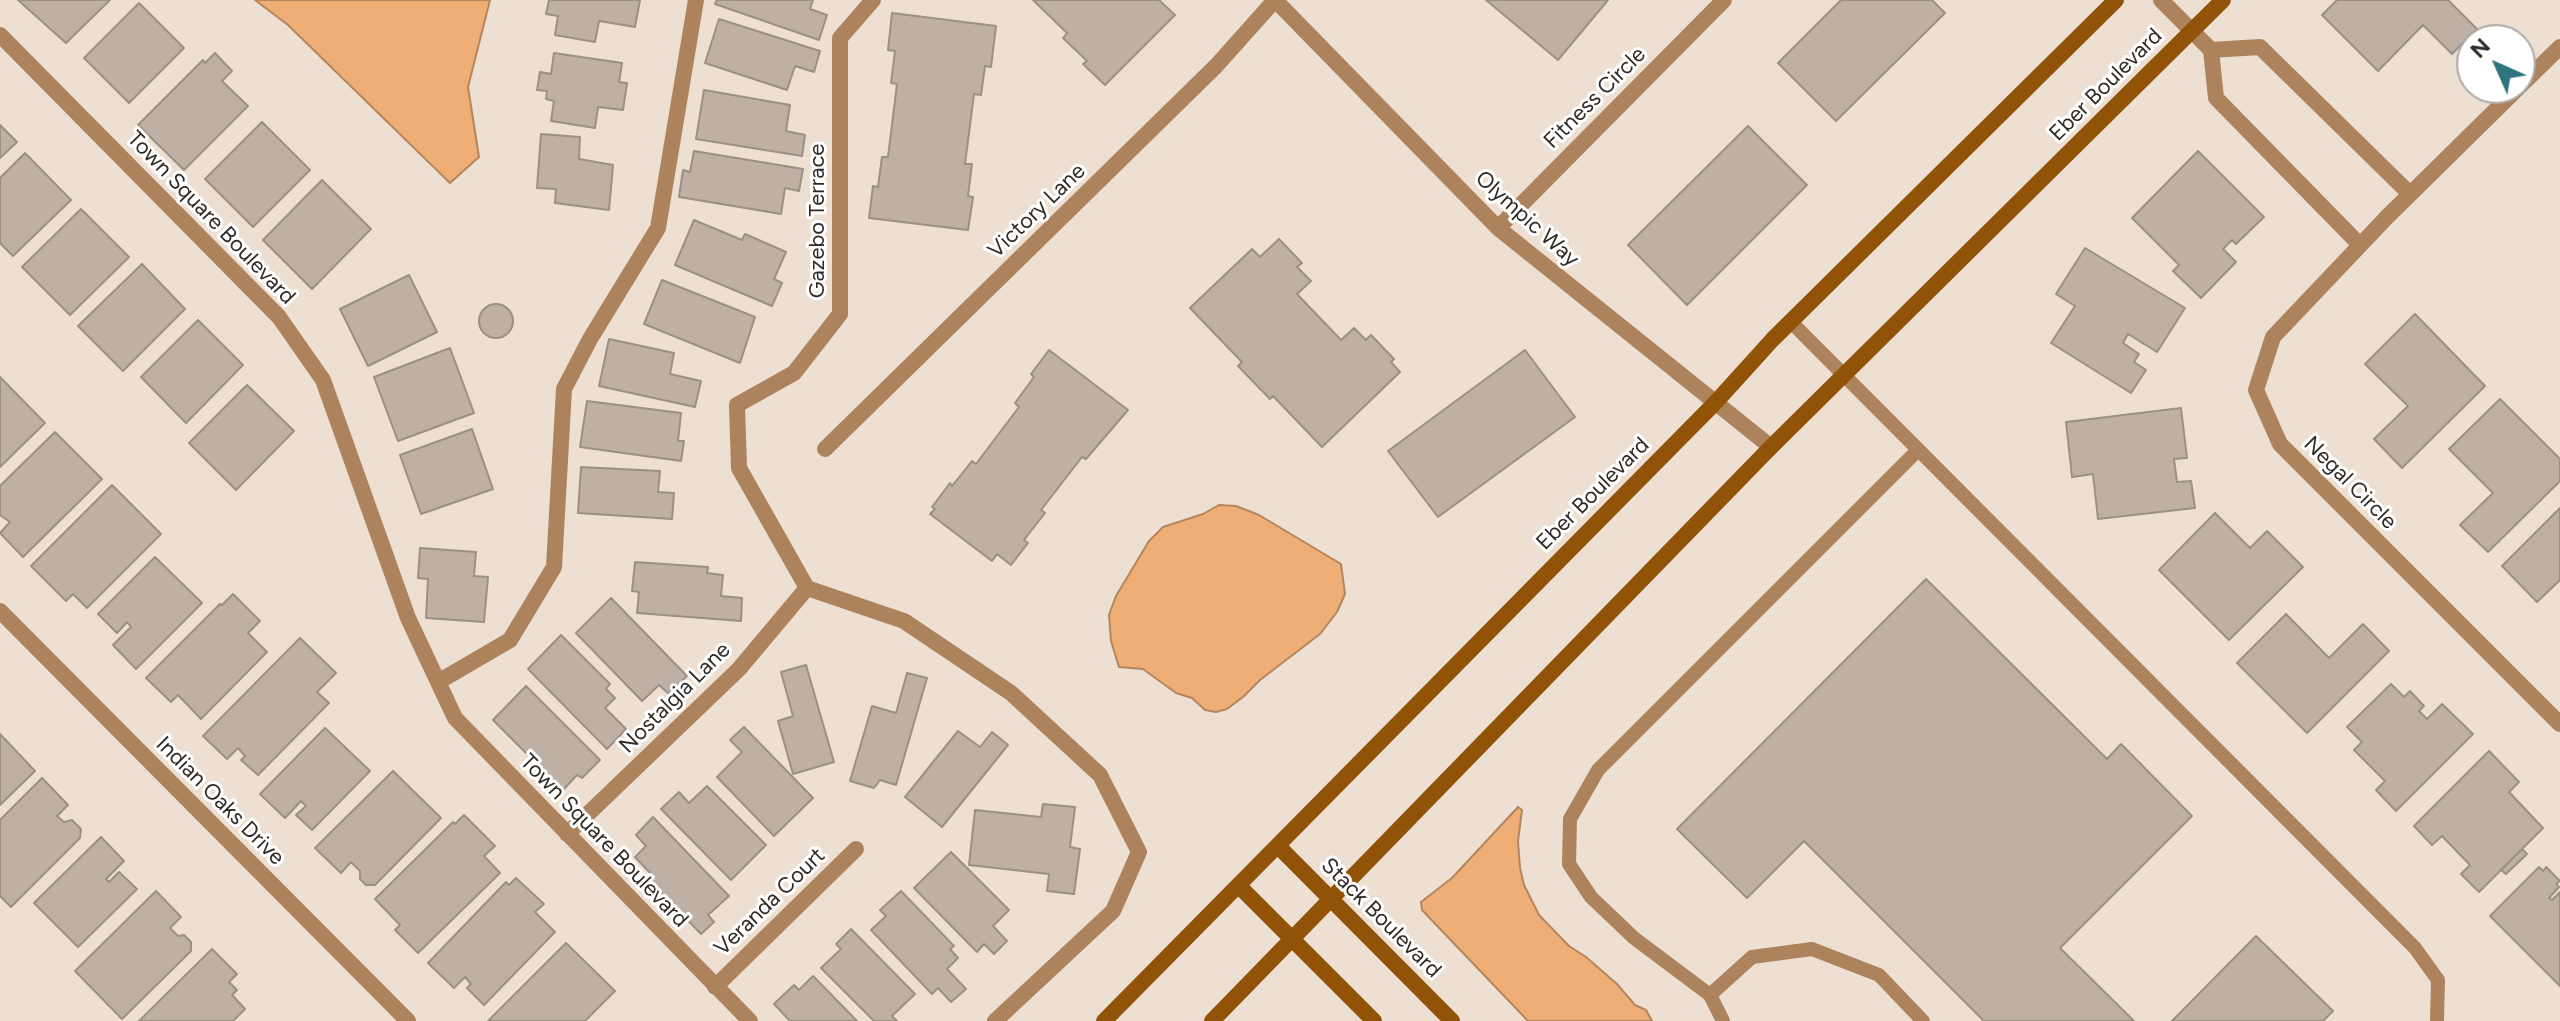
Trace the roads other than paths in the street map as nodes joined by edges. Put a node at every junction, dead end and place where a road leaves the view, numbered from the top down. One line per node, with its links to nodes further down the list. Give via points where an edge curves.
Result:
1 (696, 0): 25 (street, via 658,228 564,389 554,567 510,640)
2 (873, 0): 23 (street, Gazebo Terrace, via 840,38 840,314 794,373 737,405 739,468)
3 (1275, 0): 15 (street, Olympic Way); 21 (street, Victory Lane, via 1216,66)
4 (1724, 0): 15 (street, Fitness Circle)
5 (2116, 0): 17 (street, Eber Boulevard)
6 (2161, 0): 8 (street)
7 (2223, 0): 8 (street, Eber Boulevard)
8 (2192, 31): 11 (street); 18 (street, Eber Boulevard)
9 (0, 35): 25 (street, Town Square Boulevard, via 279,317 323,380 408,618)
10 (2560, 47): 12 (street, Negal Circle)
11 (2211, 50): 14 (street, via 2260,47); 16 (street, via 2216,98)
12 (2536, 70)
13 (2502, 104): 14 (street, Negal Circle)
14 (2410, 194): 16 (street, Negal Circle)
15 (1498, 228): 19 (street, Olympic Way)
16 (2360, 245): 26 (street, Negal Circle, via 2273,337 2256,390 2280,444)
17 (1791, 322): 18 (lane); 19 (street, Eber Boulevard)
18 (1844, 375): 20 (street, Eber Boulevard); 22 (lane)
19 (1715, 403): 20 (street, Olympic Way); 28 (street, Eber Boulevard)
20 (1771, 447): 31 (street, Eber Boulevard)
21 (825, 449)
22 (1918, 450): 34 (lane, via 1598,770 1570,819 1569,864 1591,897 1634,938); 44 (lane, via 2415,948 2438,980)
23 (807, 588): 27 (street, Nostalgia Lane, via 739,669); 37 (street, via 904,621 1011,693 1100,775 1139,852 1113,911)
24 (0, 611): 35 (street, Indian Oaks Drive)
25 (438, 682): 27 (street, Town Square Boulevard, via 455,718)
26 (2560, 724)
27 (567, 834): 33 (street, Town Square Boulevard)
28 (1278, 846): 30 (street, Eber Boulevard); 31 (street, Stack Boulevard)
29 (856, 849): 33 (street, Veranda Court)
30 (1239, 886): 32 (street); 38 (street, Eber Boulevard)
31 (1332, 900): 32 (street, Eber Boulevard); 41 (street, Stack Boulevard)
32 (1293, 940): 39 (street, Eber Boulevard); 40 (street)
33 (715, 987): 36 (street, Town Square Boulevard)
34 (1710, 995): 42 (lane); 43 (lane, via 1752,957 1812,949 1879,975)
35 (408, 1021)
36 (750, 1021)
37 (995, 1021)
38 (1104, 1021)
39 (1212, 1021)
40 (1374, 1021)
41 (1452, 1021)
42 (1723, 1021)
43 (1923, 1021)
44 (2437, 1021)

